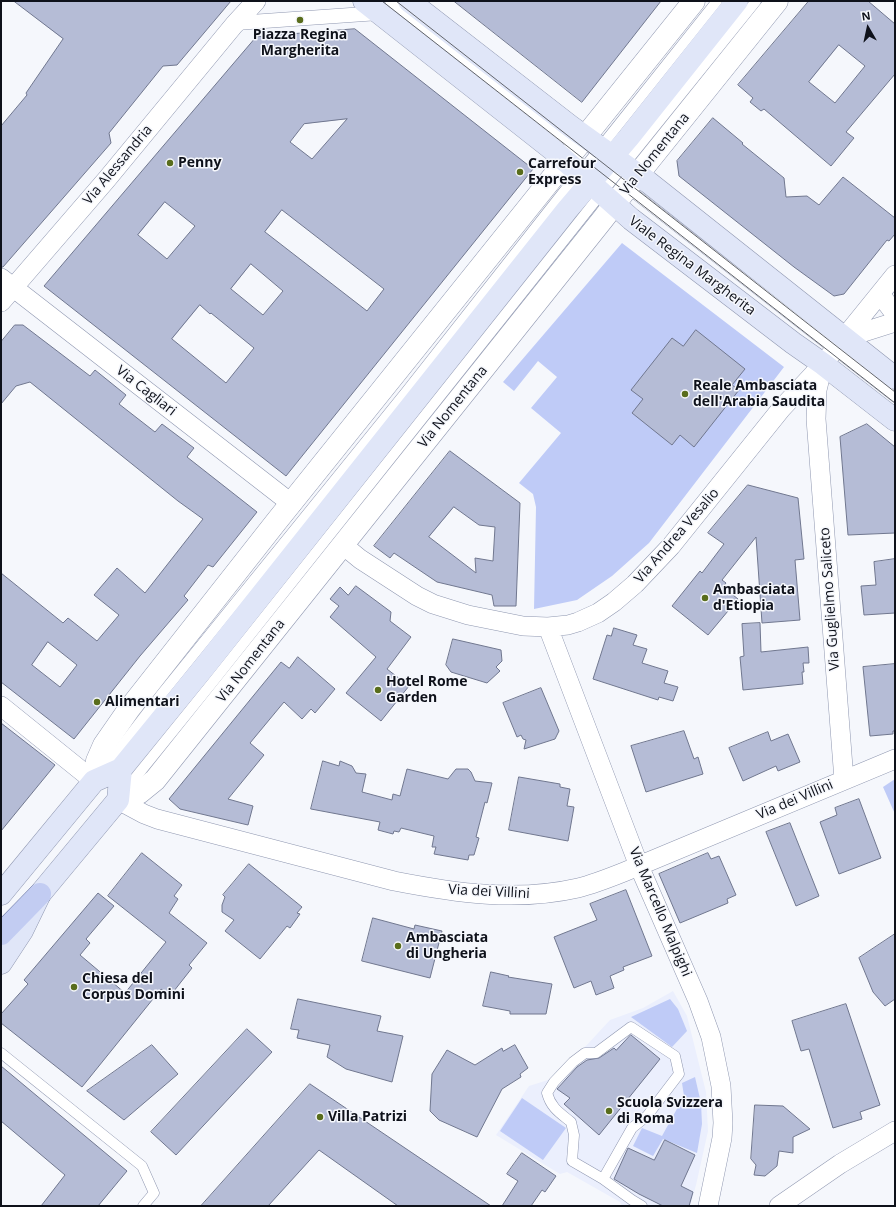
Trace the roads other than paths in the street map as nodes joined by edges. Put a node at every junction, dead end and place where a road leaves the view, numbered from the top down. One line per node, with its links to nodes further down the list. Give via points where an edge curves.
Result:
1 (256, 1): 9 (street)
2 (409, 1): 10 (main road, Viale Regina Margherita)
3 (694, 1): 10 (street, Via Nomentana)
4 (717, 1): 10 (lane, Via Nomentana)
5 (737, 1): 10 (main road, Via Nomentana)
6 (756, 1): 10 (lane, Via Nomentana)
7 (777, 1): 10 (street, Via Nomentana)
8 (377, 5): 9 (street); 10 (main road, Viale Regina Margherita)
9 (238, 16): 12 (street, Via Alessandria, via 107,179)
10 (602, 169): 17 (main road, Viale Regina Margherita); 17 (main road, Viale Regina Margherita, via 631,220 794,343); 21 (street, Via Nomentana); 22 (street, Via Nomentana); 26 (main road, Via Nomentana); 28 (lane, Via Nomentana, via 565,190); 29 (lane, Via Nomentana, via 212,683)
11 (895, 275): 13 (street, Via Andrea Vesalio)
12 (7, 283): 14 (street, Via Alessandria); 21 (street, Via Cagliari)
13 (880, 294): 15 (street); 17 (street, Via Andrea Vesalio)
14 (1, 302)
15 (895, 314)
16 (895, 322): 17 (street)
17 (834, 350): 18 (main road, Viale Regina Margherita); 19 (lane, Viale Regina Margherita); 20 (main road, Viale Regina Margherita); 23 (street, Via Andrea Vesalio, via 787,403 671,546 635,584 598,613 568,625); 27 (street, Via Guglielmo Saliceto, via 817,390 816,419)
18 (895, 378)
19 (895, 397)
20 (895, 420)
21 (292, 504): 28 (street, Via Nomentana, via 108,737 97,761)
22 (343, 545): 23 (street, Via Andrea Vesalio, via 397,584 433,604 474,617 523,626); 29 (street, Via Nomentana, via 155,780 139,793)
23 (548, 627): 30 (street, Via Marcello Malpighi)
24 (1, 706): 28 (street)
25 (895, 759): 27 (street, Via dei Villini)
26 (121, 769): 28 (main road, Via Nomentana); 29 (main road)
27 (844, 780): 30 (street, Via dei Villini)
28 (94, 781): 31 (main road, Via Nomentana)
29 (118, 800): 30 (street, Via dei Villini, via 144,814 168,822 380,877 447,890 507,895 545,894 590,885); 32 (main road, Via Nomentana)
30 (639, 866): 40 (street, Via Marcello Malpighi, via 698,1001 711,1037 719,1071 723,1106 722,1138)
31 (1, 894)
32 (40, 894): 33 (main road); 34 (main road, Via Nomentana, via 22,931)
33 (1, 934)
34 (1, 963)
35 (1, 1053): 38 (lane, via 142,1166 154,1192)
36 (895, 1130): 41 (street)
37 (603, 1179): 37 (lane, via 572,1161 574,1135 571,1122 554,1109 547,1093 573,1062 585,1053 596,1053 631,1027 675,1056 679,1074 647,1116 632,1128); 39 (lane)
38 (143, 1206)
39 (642, 1206)
40 (708, 1206)
41 (779, 1206)

